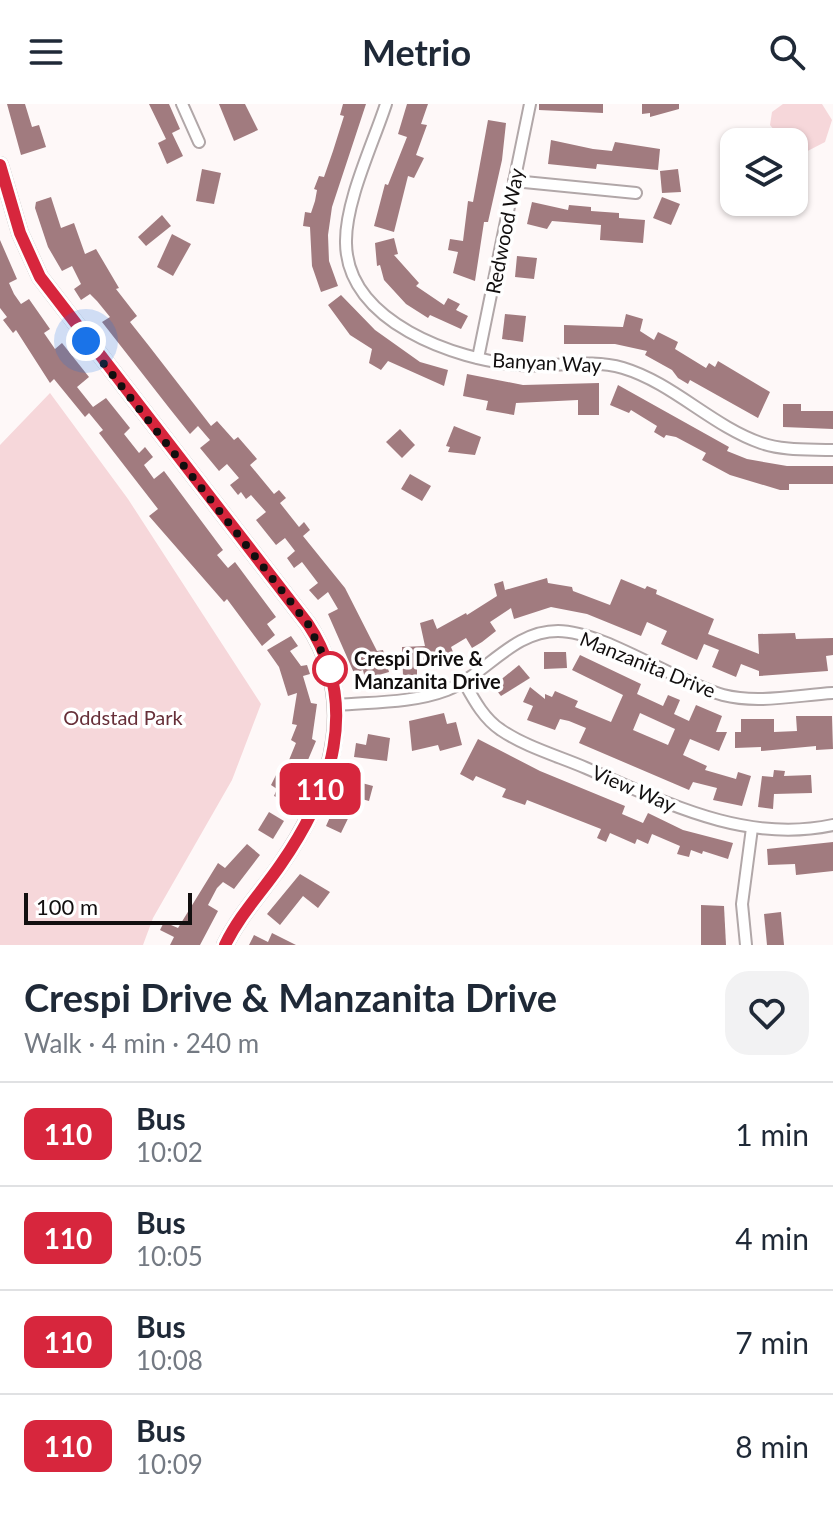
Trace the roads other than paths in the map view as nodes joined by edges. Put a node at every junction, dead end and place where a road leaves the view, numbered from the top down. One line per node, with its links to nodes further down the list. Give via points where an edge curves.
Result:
1 (182, 104): 4 (street)
2 (386, 104): 8 (street, Banyan Way, via 347,226 351,271 366,298 406,329)
3 (530, 104): 6 (street, Redwood Way)
4 (199, 142)
5 (0, 165): 12 (street, via 20,233 40,277 308,624 323,652)
6 (514, 181): 7 (street); 8 (street, Redwood Way)
7 (636, 193)
8 (478, 358): 9 (street, Banyan Way, via 520,365 614,366 761,443)
9 (833, 450)
10 (464, 682): 11 (street, Manzanita Drive, via 525,638 560,631 723,695 758,699); 12 (street, Manzanita Drive, via 429,695); 14 (street, View Way, via 487,718 513,737 696,814)
11 (833, 693)
12 (338, 705): 15 (street, via 336,742 320,790 284,860)
13 (833, 825): 14 (street, View Way)
14 (752, 828): 16 (street, via 742,904)
15 (225, 945)
16 (746, 945)

